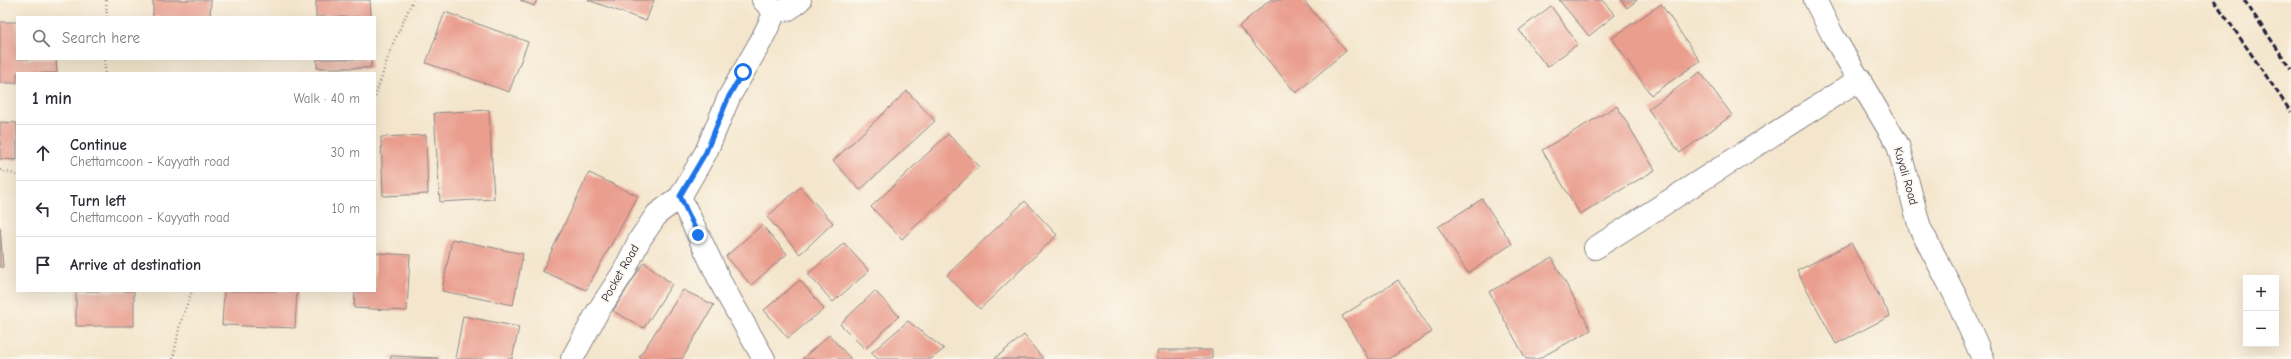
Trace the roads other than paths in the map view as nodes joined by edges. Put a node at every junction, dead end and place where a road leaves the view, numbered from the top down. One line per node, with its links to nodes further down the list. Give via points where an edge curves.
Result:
1 (800, 0): 3 (street, via 789,9)
2 (1815, 0): 4 (street, Kuyali Road, via 1832,34)
3 (769, 6): 5 (street, via 762,41 729,96 706,152)
4 (1860, 79): 6 (street); 9 (street, Kuyali Road, via 1898,145 1920,228 1956,297)
5 (680, 196): 7 (street, Pocket Road, via 657,214 640,239 623,274 598,311); 8 (street, via 723,287)
6 (1594, 248)
7 (572, 359)
8 (764, 359)
9 (1983, 359)

